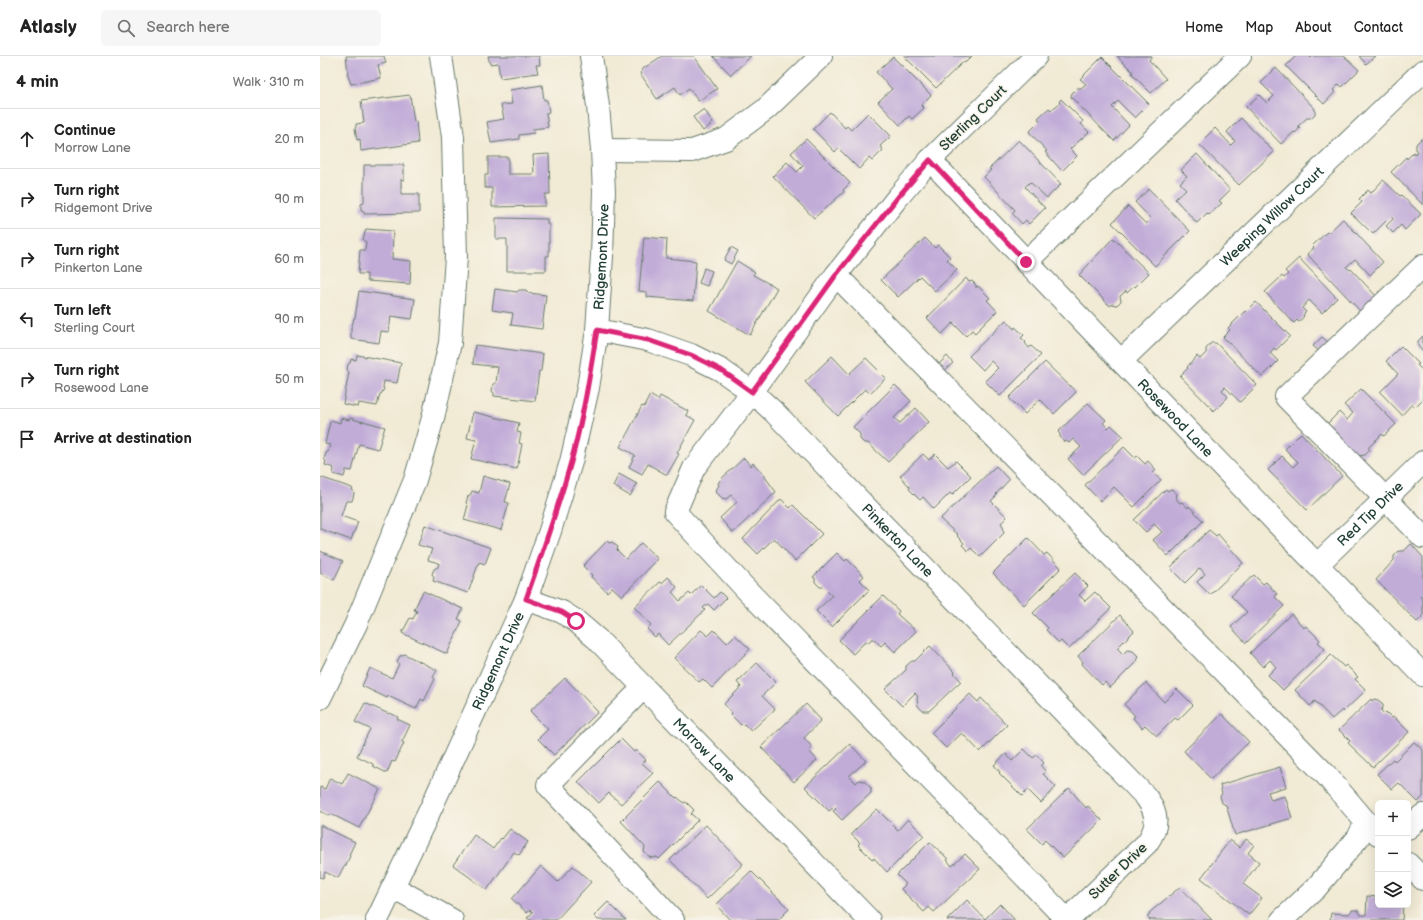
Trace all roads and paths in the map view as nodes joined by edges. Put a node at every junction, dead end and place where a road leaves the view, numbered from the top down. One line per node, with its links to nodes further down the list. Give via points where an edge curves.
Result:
1 (441, 56): 22 (street, via 453,137 456,257 450,343 433,418 415,480 356,624)
2 (591, 56): 7 (street, Ridgemont Drive)
3 (820, 56): 7 (street, via 766,109 726,139 692,151)
4 (1036, 56): 8 (street, Sterling Court)
5 (1240, 56): 9 (street)
6 (1423, 71): 13 (street, Weeping Willow Court)
7 (602, 150): 12 (street, Ridgemont Drive, via 603,232)
8 (930, 160): 9 (street, Rosewood Lane); 11 (street, Sterling Court)
9 (1026, 262): 13 (street, Rosewood Lane)
10 (1423, 266): 16 (street, via 1286,397)
11 (836, 275): 14 (street, Sterling Court); 26 (street, via 1320,770)
12 (597, 330): 14 (street, Pinkerton Lane, via 648,340 691,355 721,370); 19 (street, Ridgemont Drive, via 588,388 571,462)
13 (1121, 361): 18 (street, Rosewood Lane)
14 (752, 392): 23 (street, Pinkerton Lane, via 1146,797); 34 (street, Sterling Court, via 694,468 675,512 744,587)
15 (1423, 462): 16 (street, Red Tip Drive)
16 (1386, 498): 17 (street); 18 (street, Red Tip Drive)
17 (1423, 538)
18 (1317, 565): 20 (street, Rosewood Lane)
19 (526, 599): 21 (street, Morrow Lane, via 562,612 576,621); 29 (street, Ridgemont Drive)
20 (1423, 675)
21 (644, 688): 32 (street, via 548,785); 33 (street, Morrow Lane)
22 (320, 698)
23 (1156, 814): 34 (street, Sutter Drive, via 1153,835 1147,843)
24 (1423, 815): 25 (street)
25 (1411, 825)
26 (1372, 828): 35 (street, via 1358,838 1316,888)
27 (1411, 867): 28 (street)
28 (1423, 880)
29 (393, 887): 30 (street, Ridgemont Drive); 31 (street)
30 (377, 920)
31 (452, 920)
32 (673, 920)
33 (869, 920)
34 (1067, 920)
35 (1282, 920)

